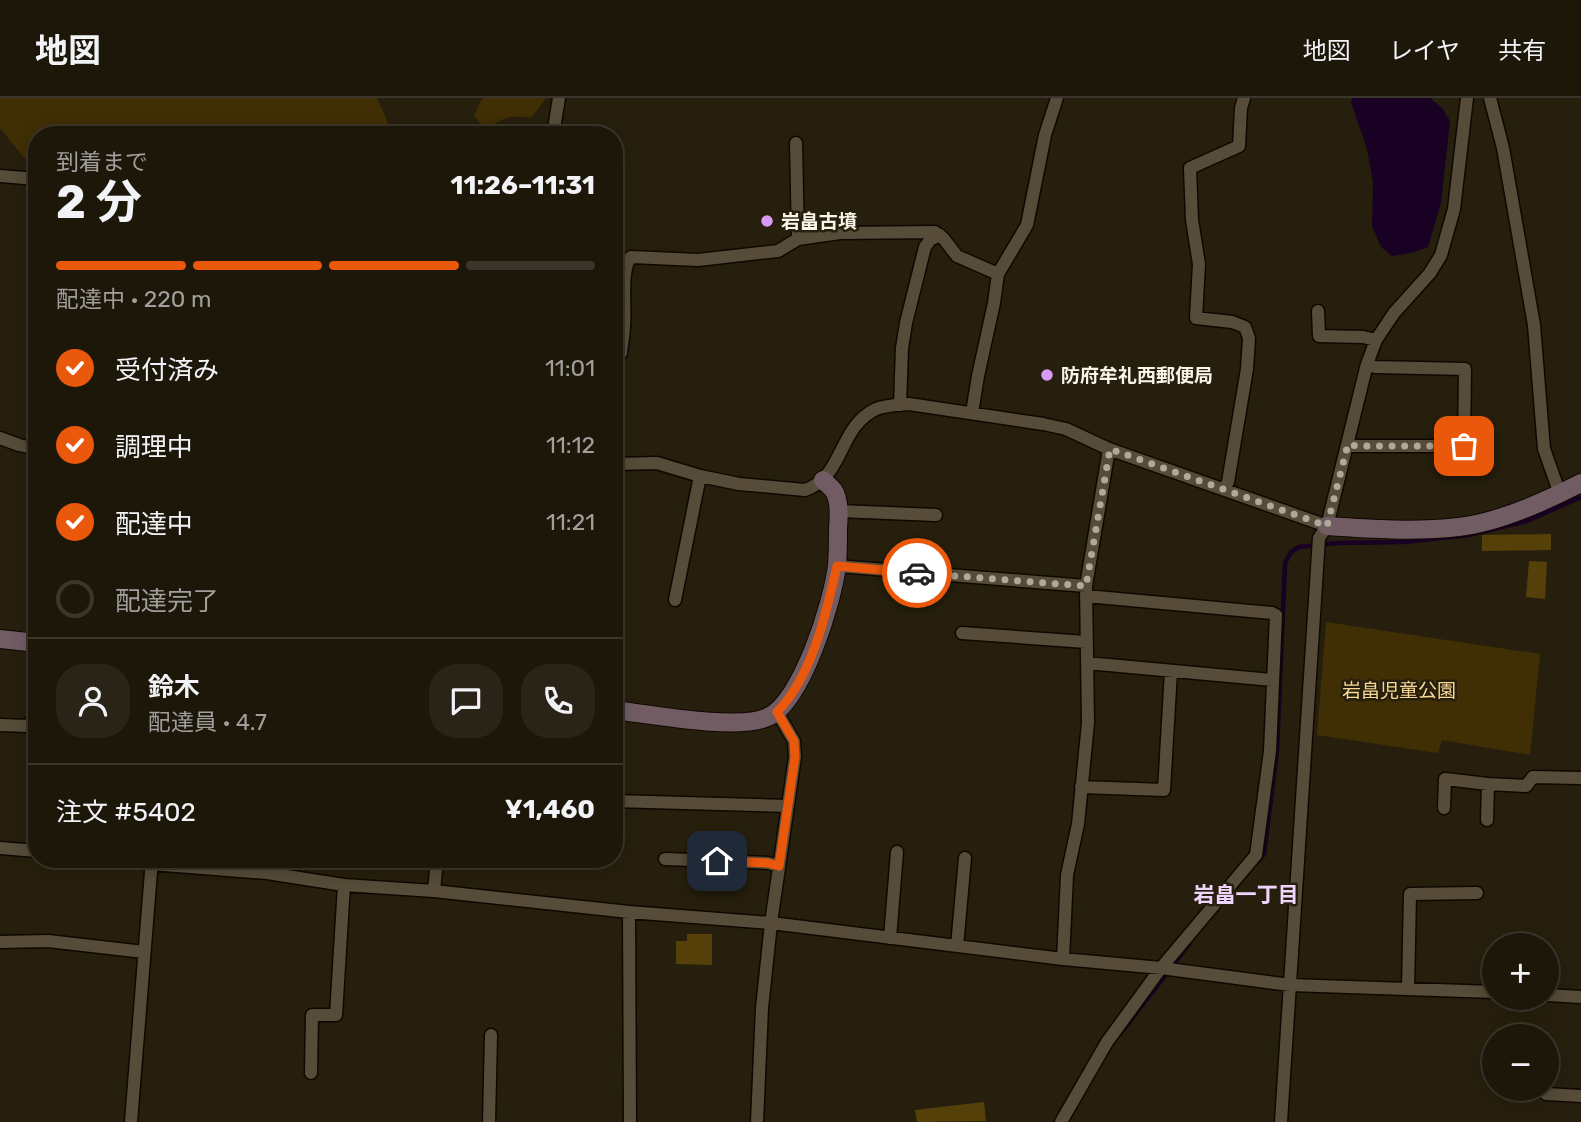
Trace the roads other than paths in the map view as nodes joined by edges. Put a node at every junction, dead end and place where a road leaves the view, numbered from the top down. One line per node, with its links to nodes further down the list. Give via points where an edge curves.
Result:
1 (559, 98): 6 (street)
2 (1057, 98): 13 (street, via 1027,225)
3 (1244, 98): 29 (street, via 1239,146 1190,168 1199,264 1196,318 1239,324 1249,338)
4 (1467, 98): 17 (street, via 1454,209 1441,255)
5 (1490, 98): 30 (street, via 1534,325 1544,449)
6 (554, 126)
7 (796, 143): 11 (street)
8 (0, 176): 9 (street)
9 (28, 178)
10 (940, 235): 11 (street, via 840,233); 13 (street, via 957,256); 19 (street, via 925,247 906,323)
11 (798, 239): 12 (street, via 778,251 698,260 631,257)
12 (623, 274)
13 (998, 274): 20 (street)
14 (623, 308): 16 (street)
15 (1318, 311): 17 (street, via 1319,336)
16 (623, 338)
17 (1376, 340): 18 (street)
18 (1367, 364): 22 (street); 22 (street, via 1465,369 1464,446)
19 (900, 405): 20 (street); 27 (street, via 888,405 864,417)
20 (972, 413): 24 (street, via 1066,429)
21 (0, 438): 23 (street)
22 (1348, 444): 33 (street)
23 (28, 448)
24 (1110, 449): 29 (street); 35 (street)
25 (623, 464): 26 (street, via 657,463)
26 (700, 476): 27 (street, via 805,490); 36 (street)
27 (823, 480): 31 (street, via 835,492)
28 (1581, 483): 30 (street)
29 (1224, 489): 33 (street)
30 (1560, 494): 33 (street, via 1460,527 1379,530)
31 (839, 512): 32 (street); 34 (street)
32 (936, 515)
33 (1327, 526): 75 (street, via 1319,538)
34 (837, 566): 35 (street); 45 (street, via 824,623 797,685)
35 (1086, 591): 40 (street); 43 (street, via 1272,613 1276,615)
36 (675, 600)
37 (962, 633): 40 (street)
38 (0, 639): 39 (street)
39 (28, 642)
40 (1086, 642): 41 (street)
41 (1087, 663): 42 (street); 50 (street)
42 (1171, 670): 43 (street); 50 (street, via 1164,790)
43 (1272, 680): 74 (street, via 1270,751 1256,855)
44 (623, 711): 45 (street, via 738,722 753,722)
45 (777, 712): 52 (street, via 794,741)
46 (0, 725): 47 (street)
47 (28, 726)
48 (1581, 778): 49 (street, via 1533,777 1526,786)
49 (1488, 784): 53 (street, via 1445,779); 54 (street)
50 (1082, 788): 73 (street, via 1067,875)
51 (623, 801): 52 (street)
52 (788, 806): 60 (street)
53 (1444, 808)
54 (1488, 820)
55 (0, 848): 56 (street)
56 (28, 850)
57 (897, 852): 69 (street)
58 (965, 858): 71 (street)
59 (665, 859): 60 (street)
60 (779, 866): 68 (street)
61 (151, 868): 72 (street)
62 (215, 868): 64 (street)
63 (436, 868): 65 (street)
64 (344, 886): 65 (street); 81 (street, via 336,1014 312,1015)
65 (434, 891): 67 (street)
66 (1477, 893): 76 (street, via 1410,894)
67 (629, 912): 68 (street); 86 (street)
68 (771, 923): 69 (street); 87 (street)
69 (890, 938): 71 (street)
70 (0, 942): 72 (street, via 48,941)
71 (957, 946): 73 (street)
72 (144, 952): 84 (street)
73 (1063, 959): 74 (street)
74 (1161, 968): 75 (street); 88 (street, via 1108,1042)
75 (1290, 985): 76 (street); 89 (street)
76 (1408, 989): 77 (street)
77 (1482, 992)
78 (1559, 995): 79 (street)
79 (1581, 996)
80 (491, 1035): 85 (street)
81 (311, 1073)
82 (1559, 1095): 83 (street)
83 (1581, 1096)
84 (131, 1122)
85 (489, 1122)
86 (631, 1122)
87 (757, 1122)
88 (1061, 1122)
89 (1280, 1122)

